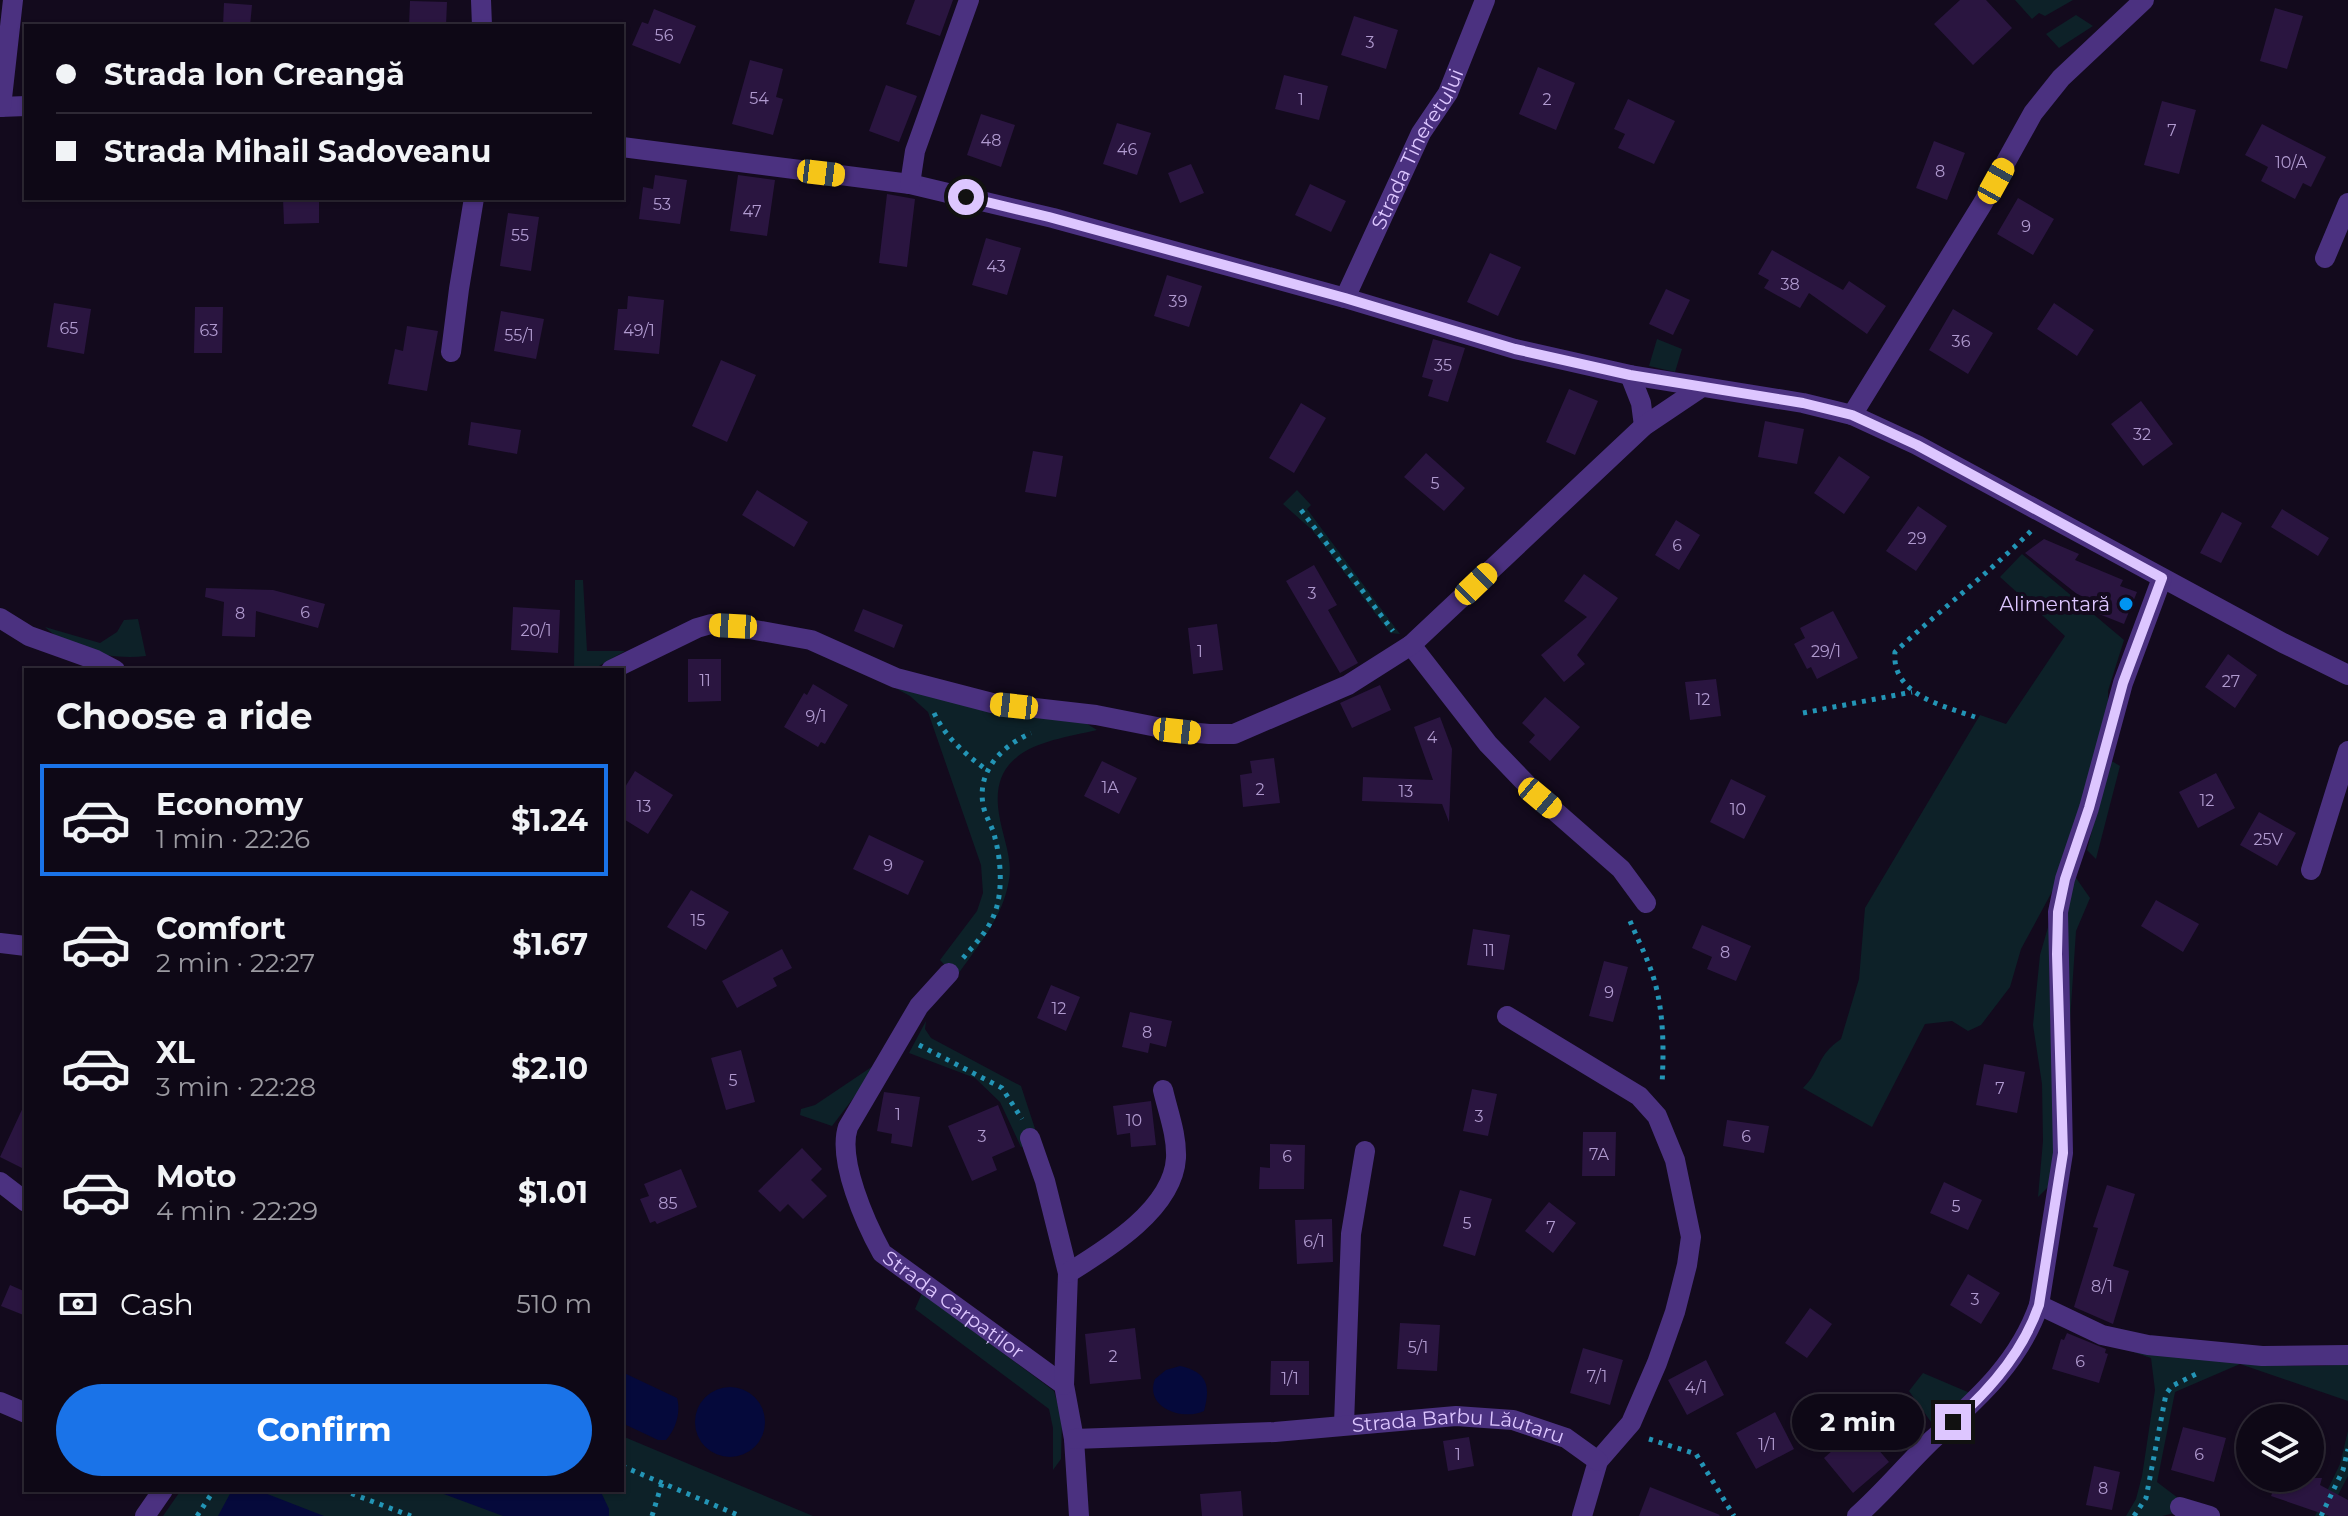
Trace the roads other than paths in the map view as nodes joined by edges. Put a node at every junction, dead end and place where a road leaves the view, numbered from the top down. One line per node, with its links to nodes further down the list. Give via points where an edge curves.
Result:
1 (13, 0): 8 (street)
2 (481, 0): 6 (street)
3 (969, 0): 10 (street, via 915,151)
4 (1485, 0): 14 (street, Strada Tineretului, via 1448,93 1421,133)
5 (2144, 0): 18 (street, via 2061,78 2033,113)
6 (482, 24)
7 (24, 106): 8 (street)
8 (0, 107)
9 (624, 147): 10 (street)
10 (910, 184): 14 (street)
11 (474, 200): 15 (street)
12 (2348, 203): 13 (street)
13 (2325, 258)
14 (1345, 298): 16 (street, via 1515,349)
15 (451, 352)
16 (1630, 375): 17 (street); 19 (street)
17 (1702, 387): 18 (street); 19 (street)
18 (1852, 415): 20 (street)
19 (1644, 426): 22 (street)
20 (2162, 578): 25 (street); 39 (street, via 2123,683 2058,912 2063,1153)
21 (0, 618): 23 (street, via 29,636)
22 (1407, 647): 24 (street, via 1348,685 1234,734 1177,731 992,703 896,678 811,640 733,626 711,624 682,634); 28 (street, via 1488,744 1621,869)
23 (111, 668)
24 (615, 668)
25 (2348, 675)
26 (2348, 751): 27 (street)
27 (2311, 870)
28 (1646, 903)
29 (0, 943): 30 (street)
30 (24, 946)
31 (949, 973): 41 (street, Strada Carpaților, via 919,1006 844,1138 852,1179 882,1253)
32 (1507, 1016): 46 (street, via 1639,1096 1657,1116 1675,1160 1691,1237 1675,1312 1657,1363 1626,1428)
33 (1163, 1090): 38 (street, via 1176,1153 1166,1186 1133,1229)
34 (1030, 1138): 38 (street)
35 (1365, 1151): 44 (street, Strada Barbu Lăutaru, via 1351,1234)
36 (0, 1182): 37 (street)
37 (24, 1200)
38 (1068, 1273): 41 (street)
39 (2039, 1305): 40 (street, via 2102,1335 2148,1345 2262,1356); 50 (street, via 2012,1359 1975,1403)
40 (2348, 1355)
41 (1064, 1385): 45 (street)
42 (0, 1402): 43 (street)
43 (24, 1412)
44 (1344, 1424): 45 (street, via 1275,1432); 46 (street, Strada Barbu Lăutaru, via 1456,1416 1513,1420 1566,1438)
45 (1074, 1439): 48 (street)
46 (1598, 1461): 49 (street)
47 (2180, 1507): 51 (street)
48 (1079, 1516)
49 (1582, 1516)
50 (1857, 1516)
51 (2210, 1516)

